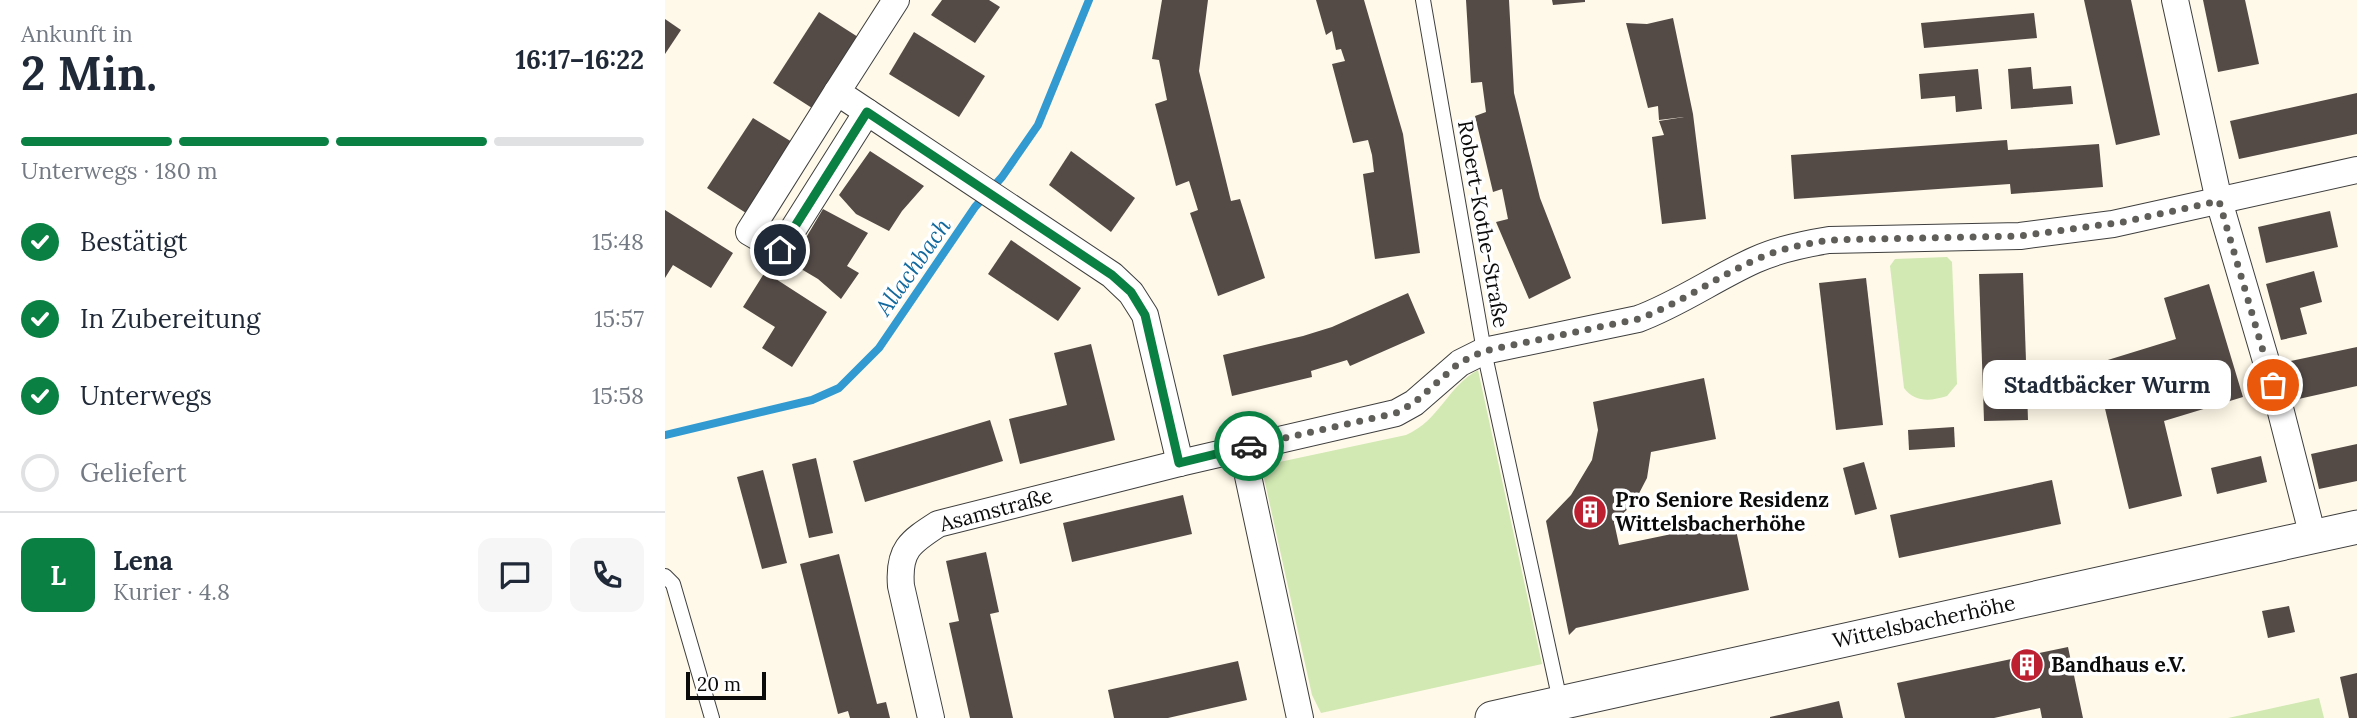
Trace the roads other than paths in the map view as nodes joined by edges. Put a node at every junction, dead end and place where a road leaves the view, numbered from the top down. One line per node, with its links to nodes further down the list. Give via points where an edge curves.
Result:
1 (896, 0): 4 (street)
2 (1423, 0): 10 (lane, Robert-Kothe-Straße)
3 (2175, 0): 9 (street)
4 (837, 92): 5 (street); 7 (street)
5 (867, 112): 8 (street); 12 (street, via 1131,292 1145,315)
6 (2357, 170): 9 (street, Asamstraße)
7 (785, 174): 8 (street); 8 (street, via 749,232 780,250)
8 (816, 194)
9 (2219, 201): 10 (street, Asamstraße, via 2123,222 2020,236 1804,244 1755,260 1638,319); 14 (street)
10 (1484, 351): 11 (street, Asamstraße, via 1459,363 1396,413); 16 (lane, Robert-Kothe-Straße)
11 (1241, 448): 12 (street, Asamstraße); 19 (street)
12 (1179, 463): 18 (street, Asamstraße, via 938,524 914,539 899,568)
13 (2357, 527): 14 (street, Wittelsbacherhöhe)
14 (2313, 537): 16 (street, Wittelsbacherhöhe)
15 (665, 576): 17 (lane, via 673,584)
16 (1560, 701): 20 (street, Wittelsbacherhöhe)
17 (712, 718)
18 (931, 718)
19 (1300, 718)
20 (1497, 718)

